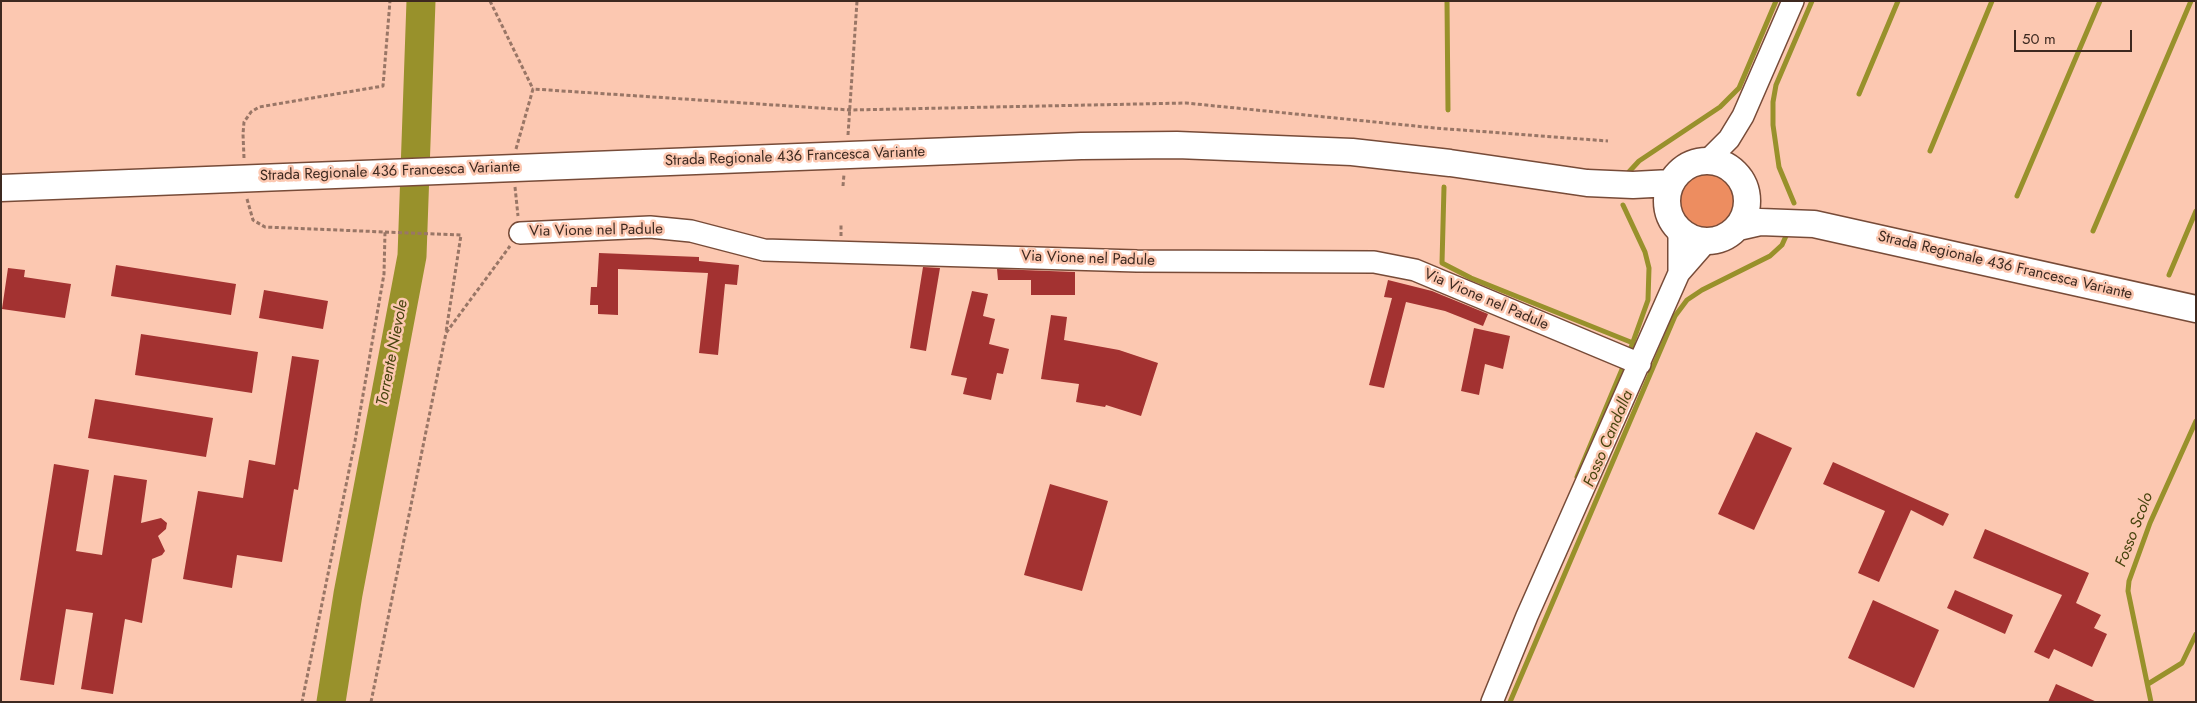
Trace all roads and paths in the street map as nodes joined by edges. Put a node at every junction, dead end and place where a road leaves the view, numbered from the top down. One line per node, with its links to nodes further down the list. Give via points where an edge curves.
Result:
1 (390, 1): 11 (path, via 383,86 259,106 244,122)
2 (490, 1): 5 (path)
3 (857, 1): 6 (path)
4 (1792, 1): 10 (street, via 1743,116 1730,139)
5 (532, 89): 6 (path); 9 (path)
6 (850, 110): 7 (path); 8 (path, via 1186,103)
7 (848, 138)
8 (1608, 142)
9 (515, 152)
10 (1707, 160): 15 (main road, via 1686,167); 18 (main road, via 1732,169)
11 (245, 164)
12 (845, 167): 16 (path)
13 (514, 180): 24 (path)
14 (1587, 183): 15 (main road); 17 (main road, Strada Regionale 436 Francesca Variante, via 1352,152 1177,145 1081,146); 20 (main road)
15 (1671, 183): 20 (main road, via 1667,199)
16 (843, 186)
17 (1, 188)
18 (1746, 190): 21 (main road, via 1774,207); 22 (main road, via 1747,210)
19 (247, 193): 23 (path, via 253,220 265,227)
20 (1674, 220): 25 (main road, via 1695,239); 26 (street)
21 (1814, 224): 22 (main road, via 1760,222); 27 (main road, Strada Regionale 436 Francesca Variante)
22 (1738, 227): 25 (main road, via 1727,236)
23 (385, 232): 28 (path, via 461,235); 30 (path, via 384,274 357,432)
24 (520, 233): 28 (path); 29 (street, Via Vione nel Padule, via 650,227 691,231 764,250 1136,261 1374,262 1415,270)
25 (1707, 241): 26 (street)
26 (1679, 273): 29 (street)
27 (2196, 309)
28 (446, 333): 31 (path)
29 (1640, 364): 32 (street)
30 (302, 702)
31 (371, 702)
32 (1492, 702)

